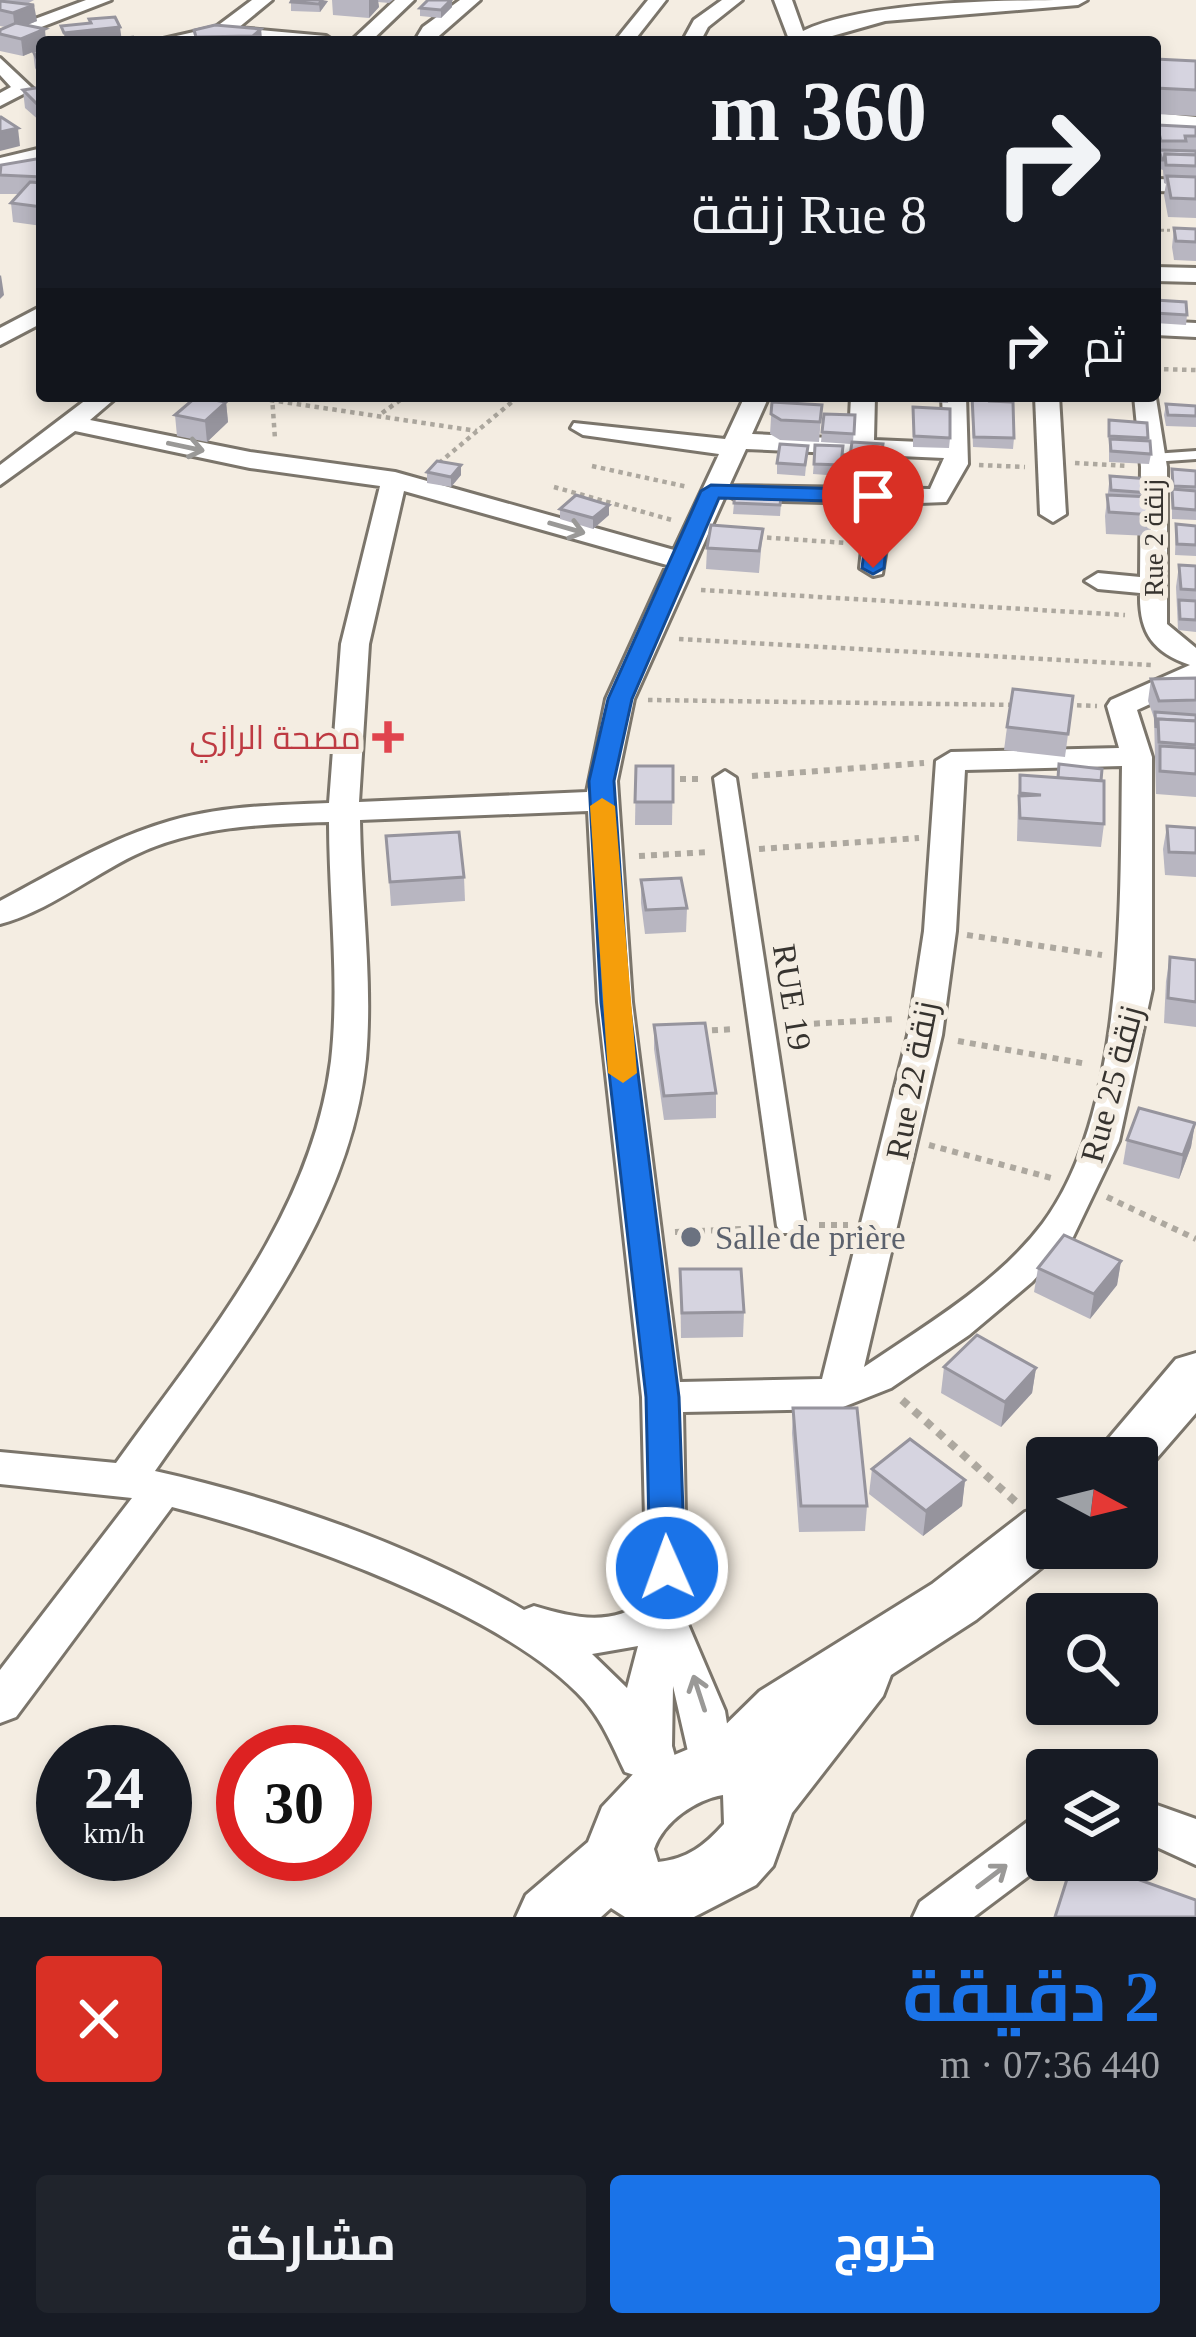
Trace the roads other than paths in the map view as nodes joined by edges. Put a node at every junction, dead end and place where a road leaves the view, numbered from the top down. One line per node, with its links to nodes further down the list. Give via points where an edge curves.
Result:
1 (64, 0): 8 (street)
2 (263, 0): 10 (street)
3 (405, 0): 13 (street)
4 (471, 0): 14 (street)
5 (657, 0): 15 (street)
6 (734, 0): 16 (street)
7 (1078, 0): 18 (street, via 969,18 843,22)
8 (93, 3): 19 (street)
9 (788, 5): 17 (street)
10 (221, 32): 11 (street); 12 (street)
11 (196, 36)
12 (263, 36)
13 (366, 36)
14 (426, 36)
15 (628, 36)
16 (694, 36)
17 (797, 36)
18 (811, 36)
19 (0, 38)
20 (8, 64): 21 (street, via 22,90)
21 (0, 100)
22 (1161, 120): 23 (street)
23 (1196, 123)
24 (36, 155): 25 (street)
25 (0, 164)
26 (1161, 184): 27 (street)
27 (1196, 186)
28 (1161, 274): 29 (street)
29 (1196, 275)
30 (36, 316): 33 (street)
31 (1161, 328): 32 (street)
32 (1196, 330)
33 (6, 331)
34 (98, 402): 40 (street)
35 (754, 402): 42 (street)
36 (862, 402): 43 (street)
37 (954, 402): 45 (street)
38 (1048, 402): 51 (street)
39 (1147, 402): 46 (street, Rue 2 زنقة)
40 (71, 423): 47 (street); 48 (street, one-way to 48)
41 (583, 428): 42 (street)
42 (735, 445): 43 (street); 49 (street)
43 (860, 447): 45 (street)
44 (1196, 455): 46 (lane)
45 (956, 458): 50 (street, via 946,491)
46 (1153, 463): 55 (street, Rue 2 زنقة)
47 (0, 477)
48 (404, 483): 52 (street, one-way to 52); 60 (street, via 354,622)
49 (711, 491): 50 (street); 52 (street)
50 (881, 496): 53 (street)
51 (1053, 514)
52 (685, 552): 59 (street, via 620,699)
53 (875, 556)
54 (1098, 581): 55 (street)
55 (1155, 586): 56 (street, Rue 2 زنقة, via 1153,626)
56 (1188, 665): 57 (street, Rue 25 زنقة, via 1121,706)
57 (1137, 757): 64 (street, Rue 25 زنقة, via 1136,960 1120,1070 1083,1186 1060,1228 1019,1272 877,1378); 64 (street, Rue 22 زنقة, via 952,760 925,1035)
58 (725, 778): 62 (street, RUE 19)
59 (602, 791): 60 (street); 65 (street, via 618,1036)
60 (344, 812): 61 (street, via 178,828); 68 (street, via 351,1052 333,1139 303,1210)
61 (0, 914)
62 (791, 1226)
63 (1196, 1375): 66 (main road)
64 (838, 1394): 65 (street, Rue 25 زنقة)
65 (662, 1397): 71 (street)
66 (1141, 1437)
67 (0, 1468): 68 (street)
68 (144, 1486): 70 (street, via 314,1539); 72 (street)
69 (1026, 1541): 76 (main road, via 1011,1561 881,1650)
70 (486, 1610): 71 (street, via 599,1639); 76 (street, via 563,1655 623,1717)
71 (668, 1616): 76 (street, via 646,1704); 76 (street, one-way to 71, via 707,1717)
72 (0, 1704)
73 (1158, 1823): 74 (street)
74 (1196, 1844)
75 (1026, 1851): 78 (street, one-way to 75)
76 (672, 1858): 77 (main road)
77 (551, 1917)
78 (937, 1917)

